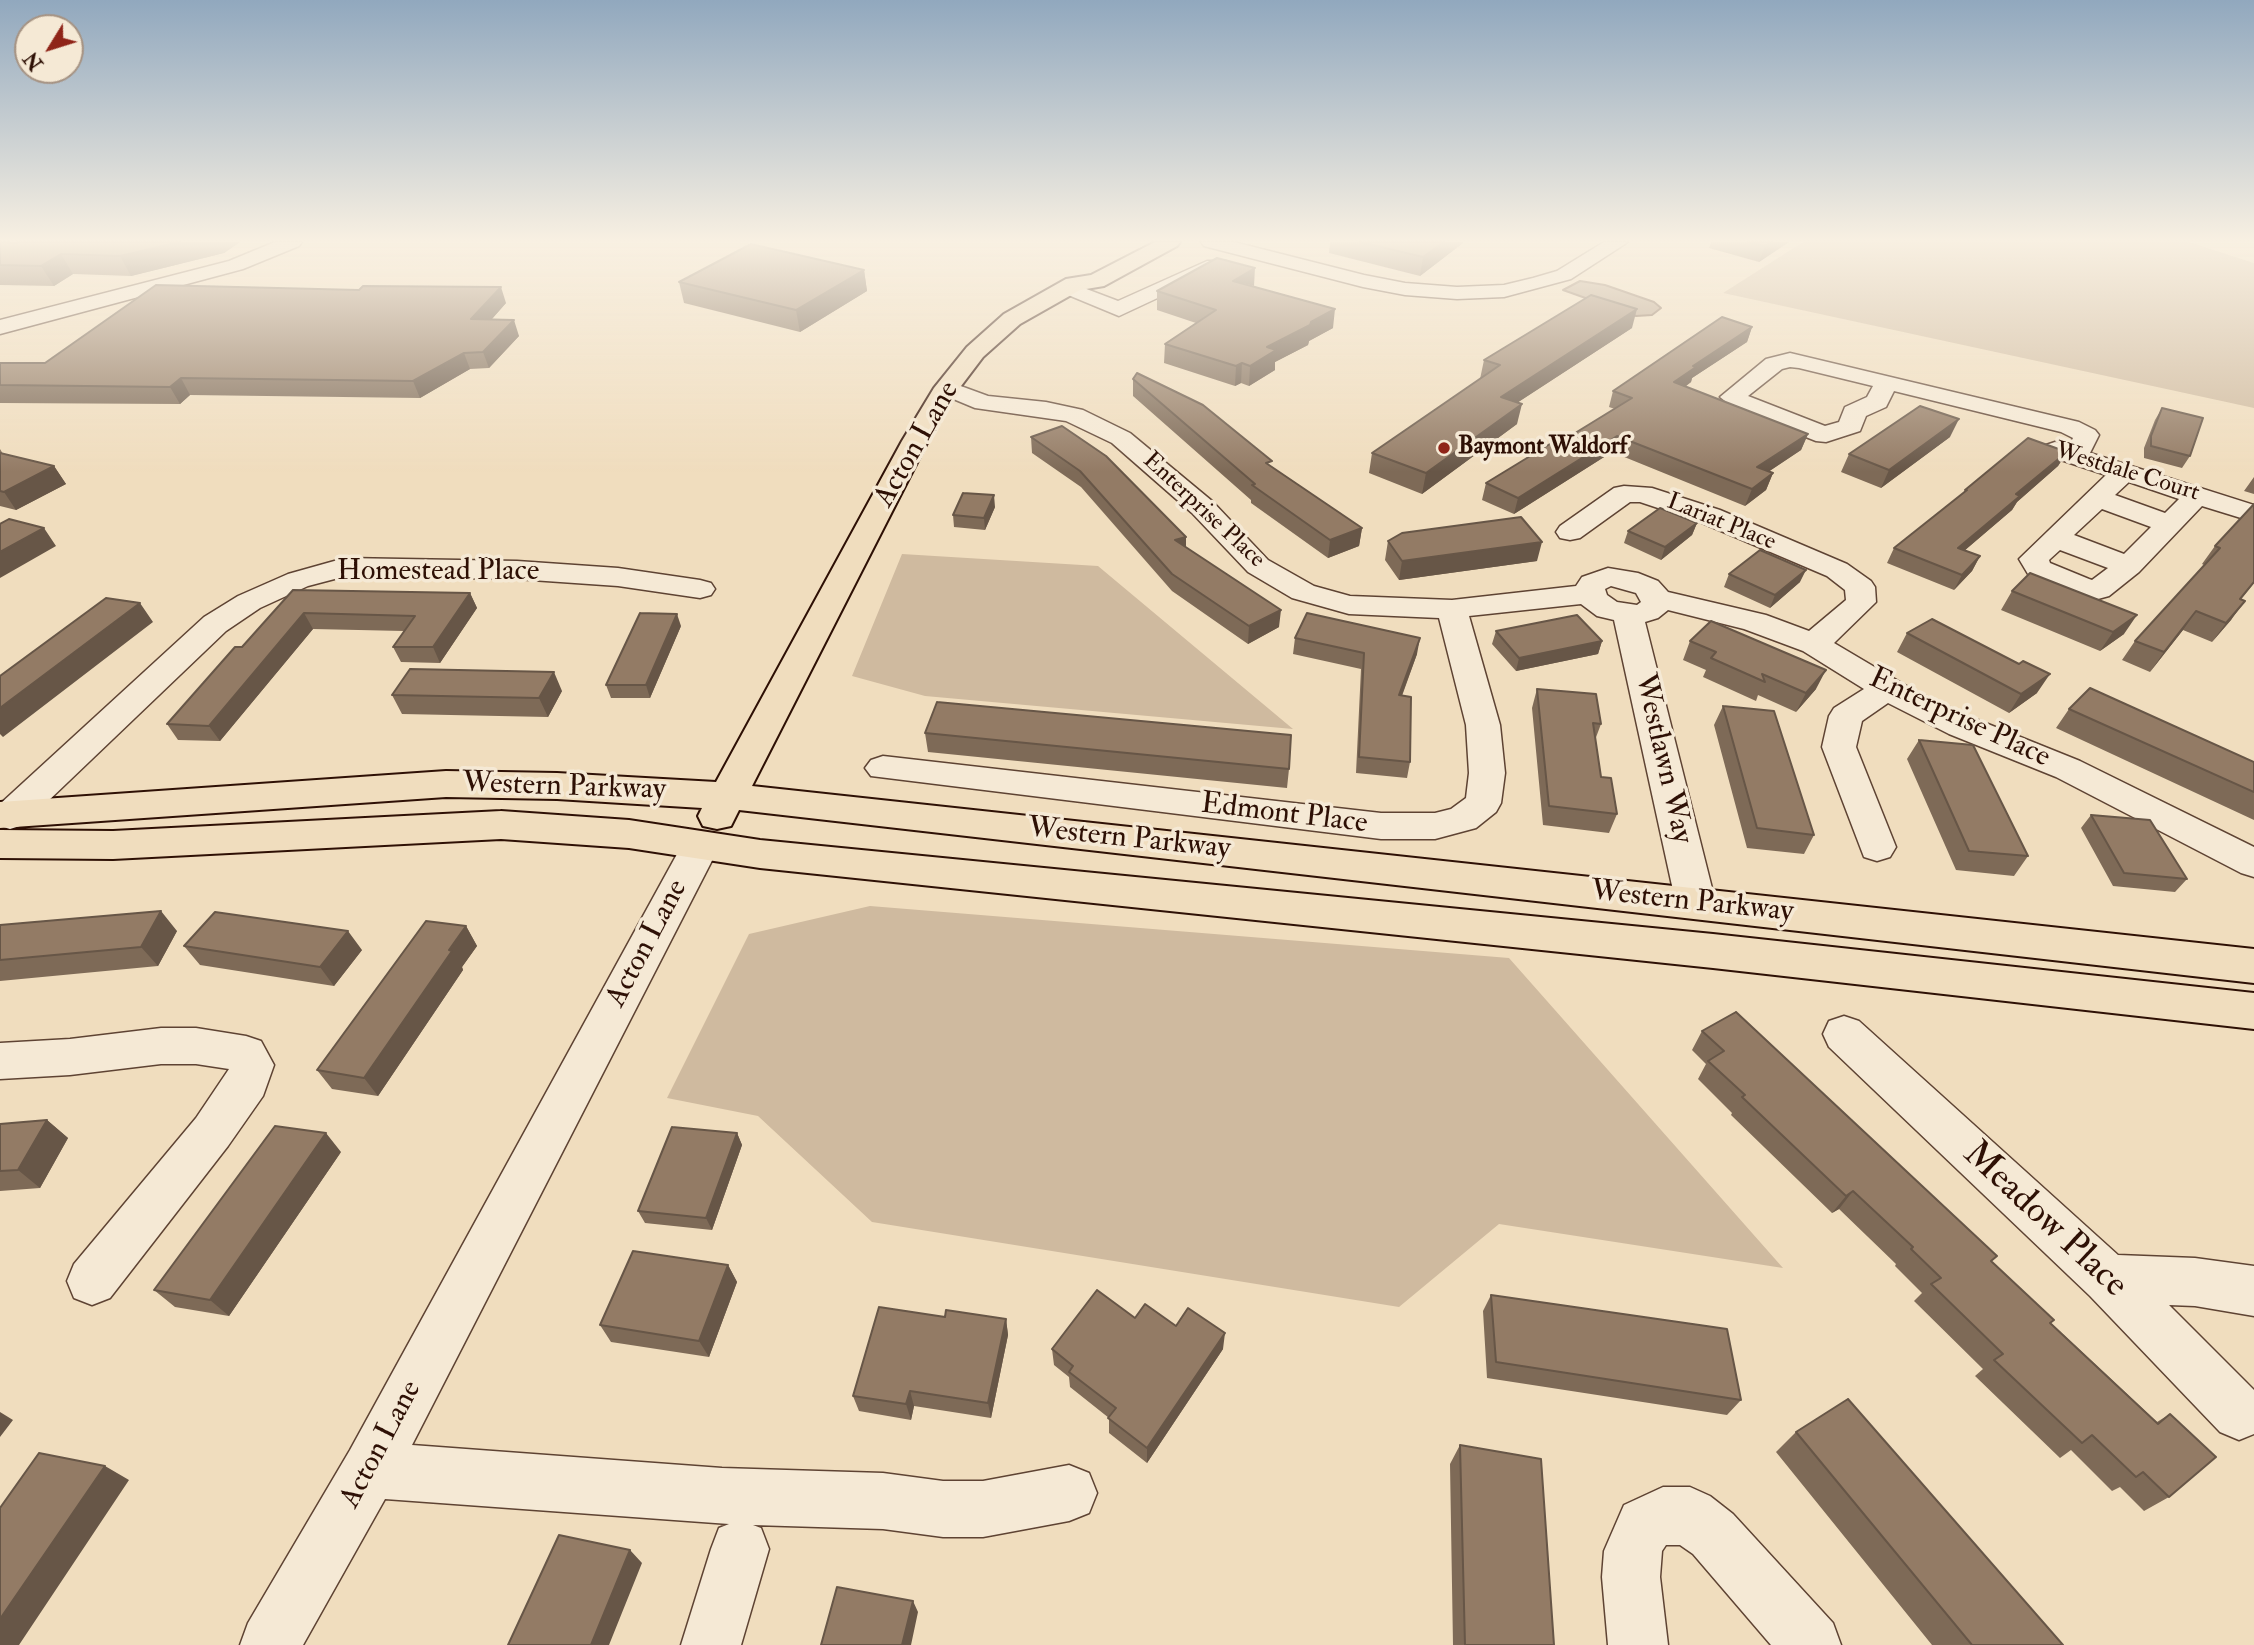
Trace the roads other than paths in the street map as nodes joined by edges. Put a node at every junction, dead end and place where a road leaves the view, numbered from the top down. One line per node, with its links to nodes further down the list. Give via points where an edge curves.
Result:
1 (31, 319): 3 (street)
2 (1013, 319): 4 (main road, Acton Lane, via 975,352)
3 (0, 327)
4 (947, 387): 16 (street, Enterprise Place, via 984,403 1074,415 1121,438 1202,507 1258,566 1303,592 1349,605); 20 (main road, Acton Lane)
5 (1882, 392): 5 (street, Westdale Court, via 1790,360 1774,364 1732,397 1826,434 1850,426 1854,412); 6 (street, Westdale Court)
6 (2125, 471): 7 (street, Westdale Court); 8 (street)
7 (2198, 495): 9 (street, Westdale Court); 10 (street)
8 (2096, 498): 10 (street); 10 (street, via 2055,538 2129,566)
9 (2254, 514)
10 (2171, 524)
11 (1570, 531): 14 (street, Lariat Place, via 1625,494 1655,496 1837,570 1860,587)
12 (700, 589): 21 (street, Homestead Place, via 618,577 503,570 345,567 298,580 249,602 215,624)
13 (1590, 594): 15 (street, via 1593,583 1618,577 1647,587); 16 (street, Enterprise Place)
14 (1861, 602): 17 (street)
15 (1642, 606): 17 (street, Enterprise Place, via 1745,620); 25 (street, Westlawn Way)
16 (1452, 609): 19 (street, Edmont Place, via 1483,724 1487,773 1483,803 1463,819 1435,826 1381,826)
17 (1814, 644): 18 (street, Enterprise Place)
18 (1886, 689): 23 (street, via 1846,716 1839,747); 24 (street, Enterprise Place, via 1961,726 2068,769)
19 (883, 768)
20 (727, 796): 21 (main road, Western Parkway, via 446,784 106,806); 22 (main road, Acton Lane); 25 (main road, Western Parkway)
21 (3, 825): 22 (main road, Western Parkway, via 113,845 500,825 629,834)
22 (701, 845): 27 (main road, Western Parkway); 34 (street, Acton Lane)
23 (1877, 847)
24 (2254, 863)
25 (1696, 904): 26 (main road, Western Parkway)
26 (2254, 965)
27 (2254, 1011)
28 (1844, 1034): 30 (street, Meadow Place)
29 (0, 1061): 31 (street, via 196,1046 246,1054 252,1065 247,1083 212,1132)
30 (2108, 1279): 32 (street, via 2195,1282); 33 (street, Meadow Place)
31 (92, 1281)
32 (2254, 1291)
33 (2239, 1413)
34 (370, 1470): 35 (street, via 722,1496 883,1501 943,1510); 37 (street, Acton Lane)
35 (1069, 1493)
36 (740, 1549): 38 (street)
37 (270, 1645)
38 (711, 1645)
39 (1638, 1645): 40 (street, via 1633,1550 1644,1525 1663,1516 1690,1516 1713,1534)
40 (1811, 1645)

